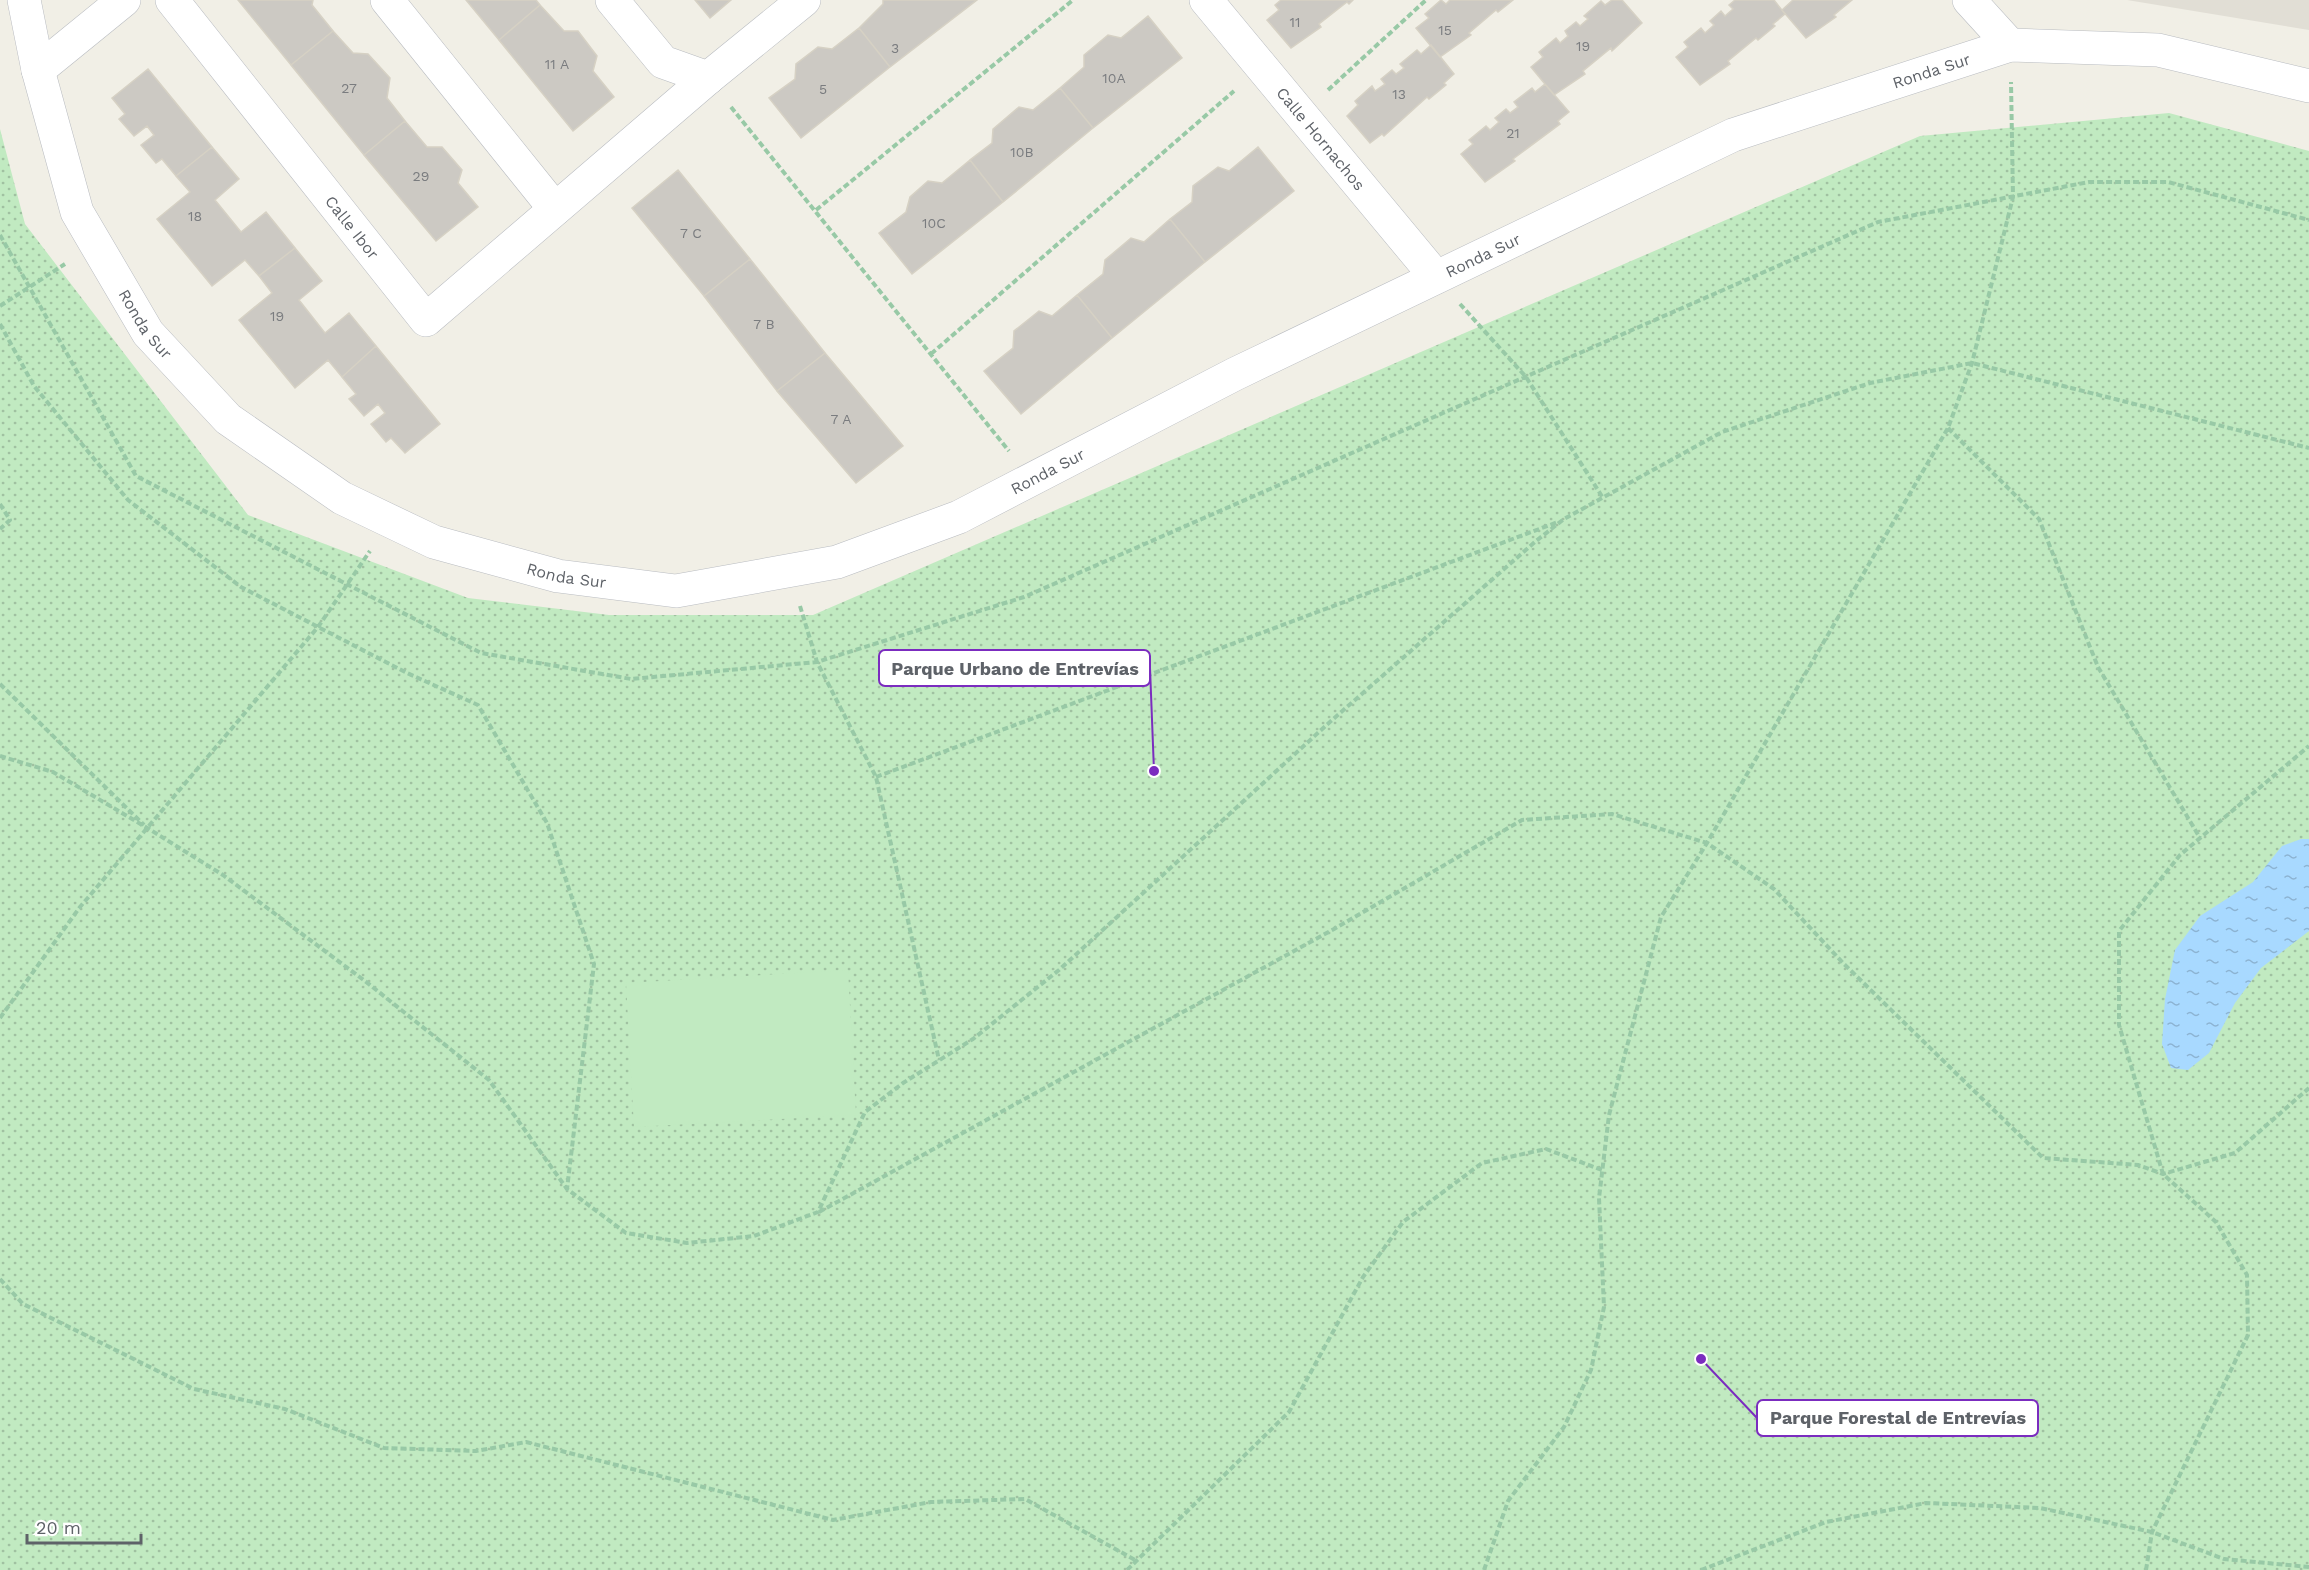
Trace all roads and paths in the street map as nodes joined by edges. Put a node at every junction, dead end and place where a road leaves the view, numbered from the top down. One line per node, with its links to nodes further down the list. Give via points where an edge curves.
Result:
1 (24, 0): 13 (street, Ronda Sur)
2 (124, 0): 13 (street)
3 (172, 0): 17 (street, Calle Ibor, via 426,320)
4 (387, 0): 17 (street)
5 (612, 0): 14 (street, via 663,62)
6 (804, 0): 14 (street, Calle Ibor)
7 (1073, 0): 18 (path)
8 (1206, 0): 12 (street, Calle Hornachos)
9 (1426, 0): 16 (path)
10 (1969, 0): 11 (street)
11 (2010, 45): 15 (street, Ronda Sur, via 2158,50); 20 (street, Ronda Sur, via 1733,135); 24 (path, via 2013,196)
12 (1262, 68): 16 (street, Calle Hornachos); 23 (path)
13 (38, 70): 19 (street, Ronda Sur, via 77,212)
14 (708, 78): 17 (street, Calle Ibor); 18 (path)
15 (2309, 86)
16 (1301, 114): 20 (street, Calle Hornachos)
17 (555, 209)
18 (816, 210): 23 (path)
19 (97, 245): 21 (path); 31 (street, Ronda Sur, via 148,333 228,419 342,498)
20 (1436, 277): 27 (street, Ronda Sur); 28 (path, via 1526,377)
21 (0, 306)
22 (0, 324): 34 (path, via 34,386 128,500 241,587)
23 (931, 354): 27 (path)
24 (1972, 363): 25 (path); 26 (path); 28 (path, via 1870,382 1722,432)
25 (1948, 428): 40 (path, via 2039,519 2098,667); 41 (path)
26 (2309, 448)
27 (1031, 479): 33 (street, Ronda Sur, via 959,517 837,562)
28 (1603, 498): 30 (path)
29 (0, 504): 32 (path, via 10,520)
30 (1564, 519): 38 (path); 43 (path, via 1331,721 1059,970 973,1039)
31 (391, 521): 33 (street, Ronda Sur, via 434,542 558,576 676,591); 34 (path)
32 (0, 529)
33 (789, 571): 38 (path, via 817,662)
34 (318, 627): 39 (path); 47 (path, via 478,705 547,823 594,964)
35 (0, 684): 39 (path)
36 (2309, 746): 40 (path)
37 (0, 756): 39 (path, via 53,772)
38 (876, 777): 43 (path)
39 (149, 829): 42 (path, via 80,907); 47 (path, via 223,875 489,1080)
40 (2200, 838): 46 (path, via 2180,855 2119,931 2119,1025)
41 (1707, 843): 45 (path, via 1661,917 1609,1115); 46 (path, via 1774,889 1843,963 2043,1158 2138,1165); 48 (path, via 1612,814 1522,820 1323,935)
42 (0, 1018)
43 (939, 1060): 48 (path, via 865,1112)
44 (2309, 1088): 46 (path, via 2235,1153)
45 (1602, 1170): 51 (path, via 1546,1149 1482,1163 1403,1222 1363,1277 1289,1412); 54 (path, via 1599,1198 1604,1307 1591,1370 1564,1427 1508,1501)
46 (2163, 1174): 50 (path, via 2216,1222 2247,1275 2248,1335)
47 (567, 1189): 48 (path, via 626,1233 687,1243 754,1236)
48 (818, 1212)
49 (0, 1280): 51 (path, via 23,1304 195,1389 285,1409 384,1448 476,1451 526,1442 833,1520 931,1502 1025,1499)
50 (2152, 1532): 52 (path, via 2224,1559); 55 (path, via 2040,1508 1926,1503 1826,1522); 56 (path)
51 (1137, 1561): 53 (path)
52 (2309, 1567)
53 (1127, 1570)
54 (1484, 1570)
55 (1701, 1570)
56 (2146, 1570)

